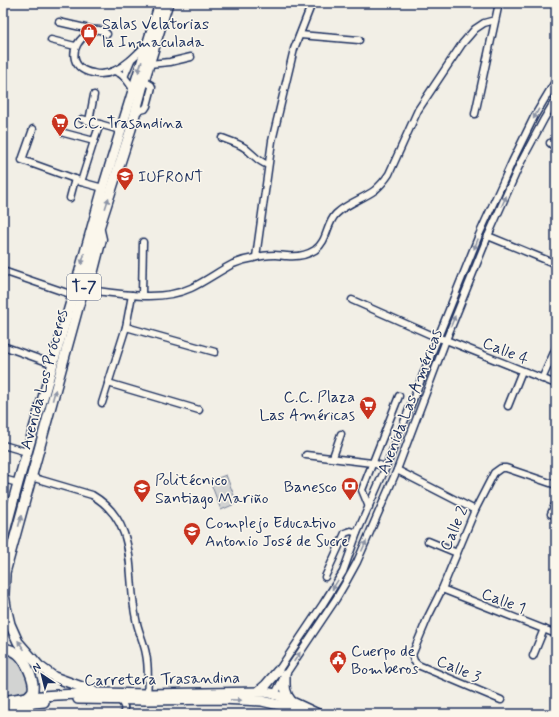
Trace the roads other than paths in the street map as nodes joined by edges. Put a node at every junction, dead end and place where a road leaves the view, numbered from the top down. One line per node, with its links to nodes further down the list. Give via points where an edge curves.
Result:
1 (160, 3): 12 (highway, Avenida Los Próceres / T-7)
2 (168, 3): 16 (highway, Avenida Los Próceres / T-7)
3 (312, 3): 9 (street)
4 (499, 3): 5 (street)
5 (495, 20): 23 (street); 42 (street, via 475,29 462,44 418,110 383,183 336,214 330,221 324,241 316,249 304,255)
6 (59, 22): 7 (street)
7 (94, 30): 8 (street); 13 (street, via 83,36)
8 (107, 34)
9 (300, 35): 11 (street); 34 (street, via 294,49)
10 (50, 40): 13 (street)
11 (359, 40)
12 (148, 44): 15 (street); 20 (highway, Avenida Los Próceres / T-7, one-way to 20)
13 (75, 46): 17 (street, via 75,59 80,69 98,74)
14 (191, 57): 16 (street)
15 (131, 59): 17 (street); 18 (street)
16 (149, 64): 39 (highway, Avenida Los Próceres / T-7, one-way to 16)
17 (114, 71): 18 (street)
18 (124, 77): 20 (street)
19 (556, 80): 51 (street, Avenida Las Américas, one-way to 51, via 512,162)
20 (133, 89): 28 (highway, Avenida Los Próceres / T-7)
21 (94, 95): 25 (street)
22 (556, 99): 40 (street, Avenida Las Américas, one-way to 22, via 520,164)
23 (475, 114)
24 (82, 120): 25 (street)
25 (89, 121): 26 (street)
26 (100, 124): 28 (street); 31 (street)
27 (33, 129): 35 (street, via 22,160)
28 (120, 130): 37 (highway, Avenida Los Próceres / T-7)
29 (64, 133): 31 (street)
30 (222, 138): 34 (street, via 238,144 258,161)
31 (94, 141): 36 (street)
32 (550, 143): 33 (street)
33 (556, 148)
34 (268, 165): 42 (street)
35 (75, 179): 36 (street); 38 (street)
36 (82, 182): 37 (street)
37 (102, 188): 48 (highway, Avenida Los Próceres / T-7, one-way to 48)
38 (70, 198)
39 (100, 225): 45 (street, via 103,239); 48 (highway, Avenida Los Próceres / T-7)
40 (488, 236): 43 (street); 52 (street, Avenida Las Américas, one-way to 40)
41 (144, 242): 47 (street)
42 (256, 257): 47 (street, via 234,264 180,293)
43 (556, 264)
44 (3, 271): 48 (street)
45 (90, 290): 46 (street); 48 (street)
46 (132, 295): 47 (street); 50 (street)
47 (142, 295)
48 (77, 296): 56 (highway, Avenida Los Próceres / T-7); 75 (highway, Avenida Los Próceres / T-7, one-way to 48)
49 (352, 300): 51 (street, Calle 4)
50 (126, 327): 55 (street); 59 (street)
51 (438, 338): 52 (street, Calle 4); 66 (street, Avenida Las Américas)
52 (446, 340): 57 (street, Calle 4); 74 (street, Avenida Las Américas)
53 (3, 346): 56 (street)
54 (556, 348): 58 (street)
55 (215, 352)
56 (53, 364): 69 (highway, Avenida Los Próceres / T-7)
57 (522, 371): 58 (street, Calle 4); 63 (street)
58 (542, 379): 60 (street, Calle 4)
59 (108, 383): 62 (street); 64 (street)
60 (556, 384)
61 (398, 396): 65 (street)
62 (102, 403)
63 (508, 406)
64 (200, 410)
65 (390, 420): 66 (street); 72 (street)
66 (404, 422): 73 (street, Avenida Las Américas)
67 (340, 434): 71 (street)
68 (3, 445): 69 (street)
69 (27, 452): 77 (highway, Avenida Los Próceres / T-7)
70 (306, 455): 71 (street)
71 (333, 458): 72 (street)
72 (372, 462): 73 (street); 80 (street, via 362,490)
73 (386, 467): 80 (street, Avenida Las Américas)
74 (397, 470): 81 (street); 95 (street, Avenida Las Américas, one-way to 74, via 346,582)
75 (31, 477): 87 (highway, Avenida Los Próceres / T-7, one-way to 75); 99 (street, via 92,495 107,506 120,524 129,551 136,619 146,654)
76 (3, 479): 77 (street)
77 (18, 483): 84 (highway, Avenida Los Próceres / T-7)
78 (556, 485): 81 (street, Calle 2, via 501,468 494,473)
79 (556, 502): 82 (street)
80 (369, 507): 83 (street, Avenida Las Américas)
81 (475, 510): 86 (street, Calle 2)
82 (551, 514)
83 (357, 533): 88 (street, via 345,533); 95 (street, Avenida Las Américas, one-way to 95, via 343,572)
84 (3, 539)
85 (428, 541): 86 (street)
86 (457, 553): 89 (street, Calle 2)
87 (4, 576): 96 (highway, Avenida Los Próceres, one-way to 87, via 54,677 39,666 18,642 6,607)
88 (325, 577)
89 (442, 589): 90 (street, Calle 1); 93 (street, Calle 2)
90 (544, 629): 91 (street, Calle 1); 94 (street)
91 (556, 634)
92 (3, 648): 98 (highway, via 19,655 28,668 33,688)
93 (412, 655): 101 (street, Calle 3, via 418,665)
94 (533, 656)
95 (281, 673): 97 (street, Avenida Las Américas); 97 (highway, via 266,685); 103 (highway, via 284,688)
96 (100, 693): 98 (highway, Carretera Trasandina); 99 (highway, Carretera Trasandina)
97 (266, 696): 99 (highway, Carretera Trasandina); 103 (highway, Carretera Trasandina); 108 (highway, Carretera Trasandina)
98 (27, 697): 102 (highway, Carretera Trasandina)
99 (147, 697): 100 (highway, Carretera Trasandina)
100 (120, 700): 104 (highway, Carretera Trasandina, via 63,699); 107 (street, via 125,708)
101 (501, 700)
102 (3, 701)
103 (292, 702): 109 (highway, Carretera Trasandina)
104 (16, 706): 105 (highway, Carretera Trasandina); 106 (highway)
105 (3, 710)
106 (3, 713)
107 (123, 714)
108 (300, 714)
109 (318, 714)

